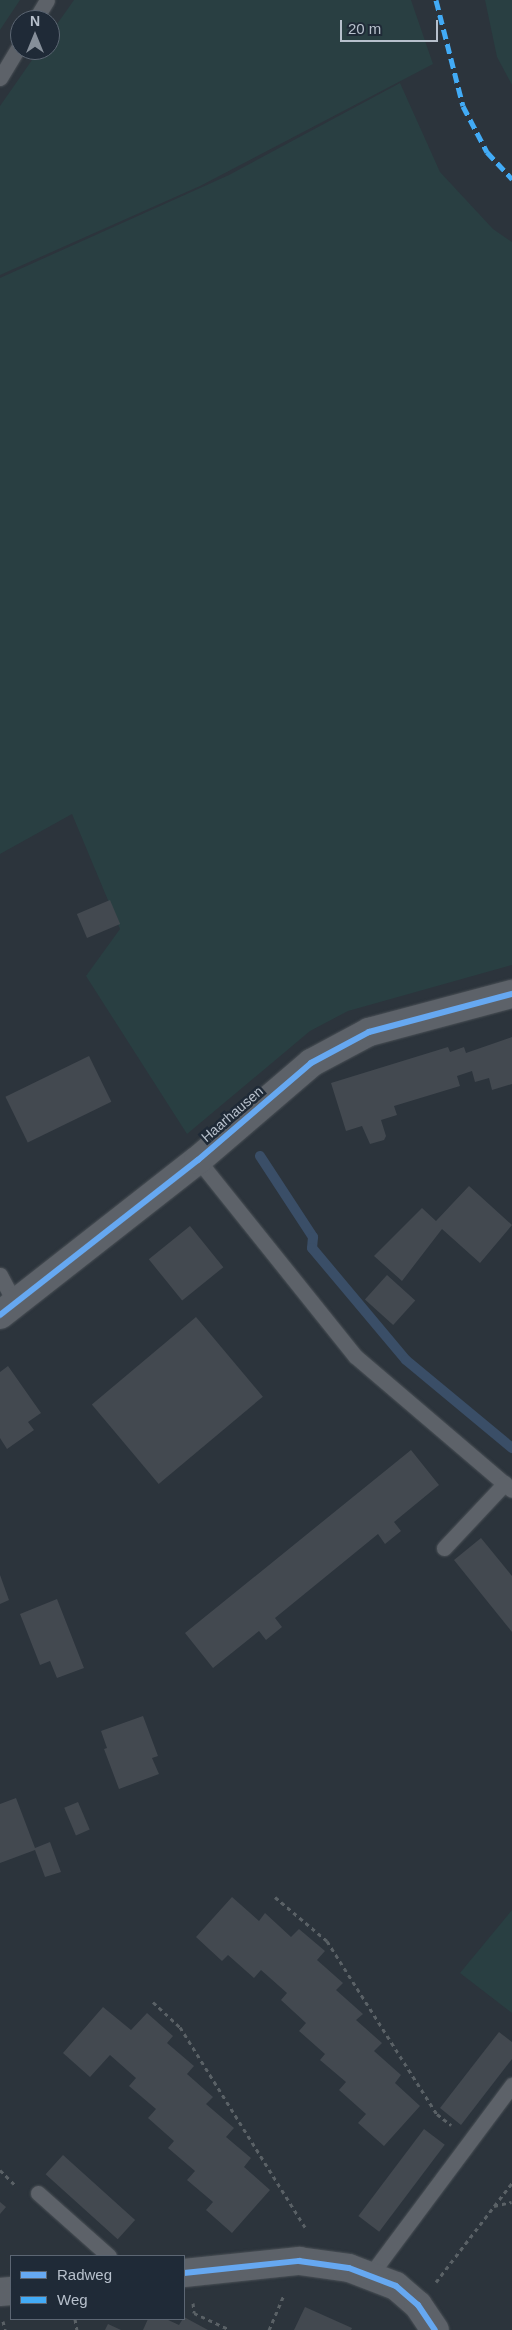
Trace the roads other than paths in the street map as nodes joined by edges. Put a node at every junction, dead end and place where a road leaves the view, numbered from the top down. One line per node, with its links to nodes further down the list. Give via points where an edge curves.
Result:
1 (11, 60): 2 (lane)
2 (0, 78)
3 (512, 994): 4 (street, Haarhausen, via 369,1032 342,1045 311,1063)
4 (198, 1160): 6 (street, Haarhausen); 7 (lane, Haarhausen, via 355,1356)
5 (0, 1274): 6 (lane)
6 (8, 1309)
7 (508, 1487): 8 (lane)
8 (444, 1548)
9 (512, 2085): 13 (lane)
10 (38, 2193): 11 (lane)
11 (108, 2255)
12 (187, 2273): 13 (street, via 299,2261)
13 (371, 2274): 14 (street, via 396,2286 418,2304)
14 (435, 2330)

